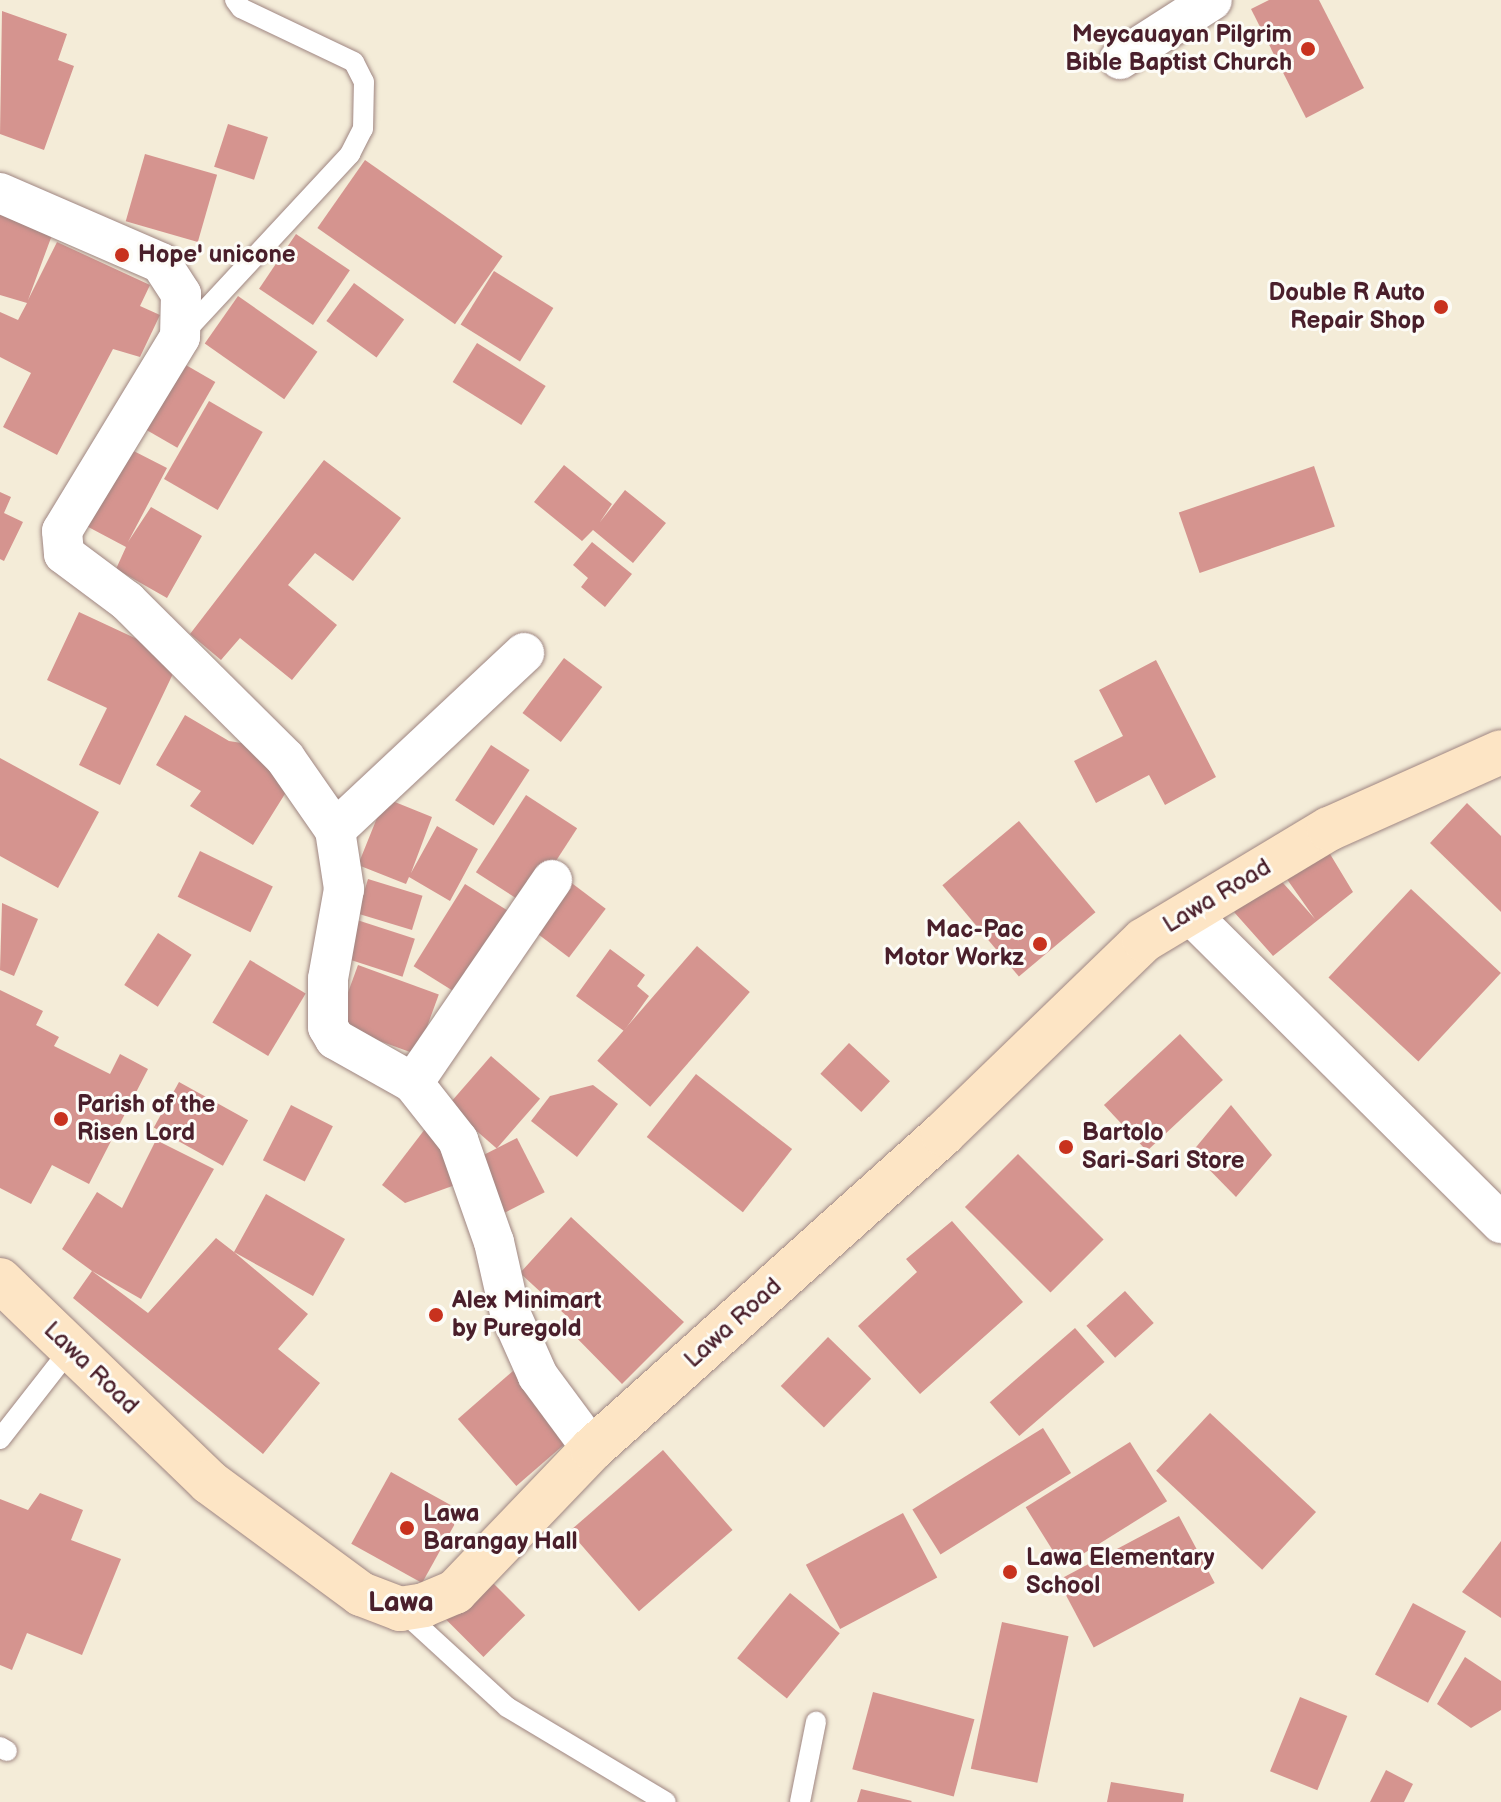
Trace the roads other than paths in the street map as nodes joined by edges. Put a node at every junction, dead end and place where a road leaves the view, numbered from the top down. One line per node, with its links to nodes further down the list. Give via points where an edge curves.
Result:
1 (235, 0): 5 (lane, via 241,8 354,62 364,82 363,129 350,154)
2 (1212, 0): 3 (street)
3 (1120, 59)
4 (0, 193): 5 (street, via 161,263 181,294)
5 (180, 337): 8 (street, via 62,531 64,554 127,601 285,758)
6 (524, 653): 8 (street)
7 (1501, 752): 10 (street, Lawa Road, via 1329,829)
8 (335, 830): 11 (street, via 344,889 328,979 328,1027 335,1039)
9 (552, 880): 11 (street)
10 (1189, 913): 12 (street); 16 (street, Lawa Road, via 1144,940 943,1134)
11 (413, 1083): 16 (street, via 458,1140 494,1242 510,1313 538,1376)
12 (1501, 1223)
13 (0, 1280): 14 (street, Lawa Road)
14 (71, 1348): 15 (lane); 17 (street, Lawa Road, via 209,1482 361,1594)
15 (0, 1439)
16 (592, 1449): 17 (street, Lawa Road, via 455,1592)
17 (400, 1609): 19 (lane, via 507,1707)
18 (816, 1722): 20 (lane)
19 (666, 1802)
20 (800, 1802)

